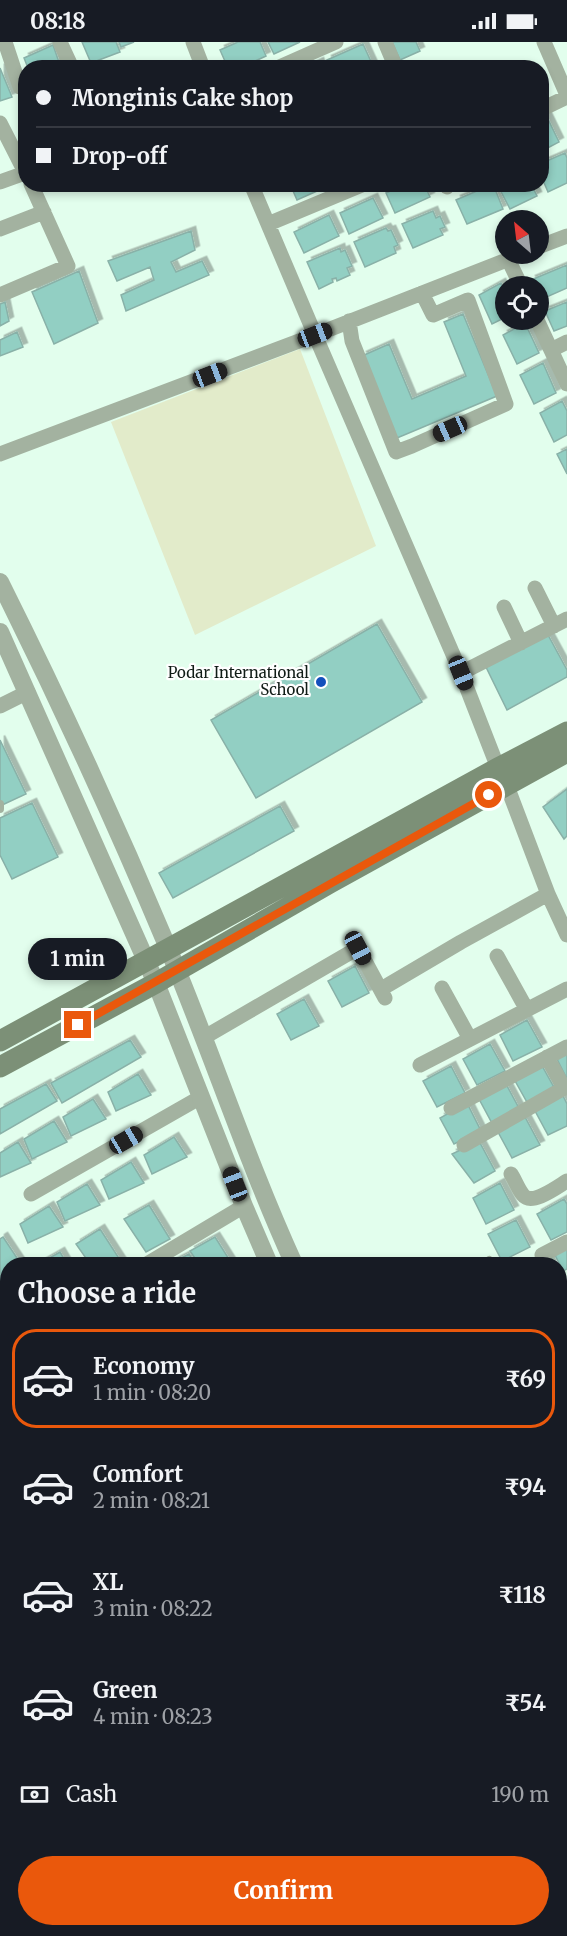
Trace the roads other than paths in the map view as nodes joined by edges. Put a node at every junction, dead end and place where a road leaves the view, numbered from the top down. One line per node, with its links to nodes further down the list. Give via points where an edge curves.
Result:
1 (5, 42): 11 (street)
2 (60, 42): 7 (street)
3 (193, 42): 8 (street)
4 (336, 42): 9 (street)
5 (386, 42): 10 (street)
6 (544, 42): 12 (street)
7 (68, 60)
8 (200, 60)
9 (295, 60)
10 (393, 60)
11 (18, 81)
12 (567, 96): 13 (street)
13 (549, 105)
14 (0, 123): 15 (street)
15 (18, 159)
16 (18, 176): 17 (street)
17 (0, 182)
18 (35, 192): 21 (street)
19 (254, 192): 22 (street)
20 (345, 192): 22 (street)
21 (44, 213): 23 (street); 28 (street, via 68,266)
22 (268, 224): 31 (street)
23 (0, 229)
24 (567, 236): 25 (street)
25 (549, 243)
26 (495, 264): 27 (street)
27 (423, 293): 29 (street); 29 (street, via 433,315 468,300 506,404 412,446 396,452 352,340)
28 (0, 295)
29 (349, 321): 31 (street)
30 (542, 330): 33 (street)
31 (315, 335): 35 (street); 42 (street)
32 (567, 342): 33 (street)
33 (551, 350): 34 (street)
34 (567, 384)
35 (0, 454)
36 (0, 582): 52 (street, via 50,681)
37 (535, 588): 39 (street)
38 (504, 607): 41 (street)
39 (560, 622): 41 (street)
40 (0, 632): 43 (street)
41 (521, 643): 42 (street)
42 (461, 673): 47 (street)
43 (28, 692): 44 (street); 54 (street)
44 (0, 706)
45 (567, 732): 47 (main road)
46 (567, 752): 47 (main road)
47 (502, 777): 50 (street); 52 (main road); 55 (main road)
48 (0, 804): 49 (lane)
49 (0, 809)
50 (548, 894): 51 (street); 60 (street, via 461,942 387,992 358,948)
51 (567, 935)
52 (169, 950): 54 (main road); 55 (street)
53 (496, 956): 59 (street)
54 (147, 962): 56 (street); 62 (main road)
55 (177, 971): 56 (main road); 60 (street)
56 (156, 982): 66 (main road); 67 (street)
57 (442, 988): 61 (street)
58 (567, 989): 59 (street)
59 (527, 1010): 61 (street)
60 (203, 1038): 78 (street)
61 (470, 1040): 65 (street)
62 (0, 1041)
63 (567, 1047): 64 (street)
64 (547, 1057): 68 (street); 69 (street, via 564,1088)
65 (420, 1065)
66 (0, 1067)
67 (201, 1097): 72 (street); 73 (street)
68 (451, 1108)
69 (464, 1145)
70 (511, 1174): 71 (street, via 528,1199 536,1199)
71 (567, 1181)
72 (31, 1194)
73 (244, 1206): 76 (street); 77 (street)
74 (567, 1242): 75 (street)
75 (542, 1255)
76 (159, 1257)
77 (266, 1257)
78 (291, 1257)

